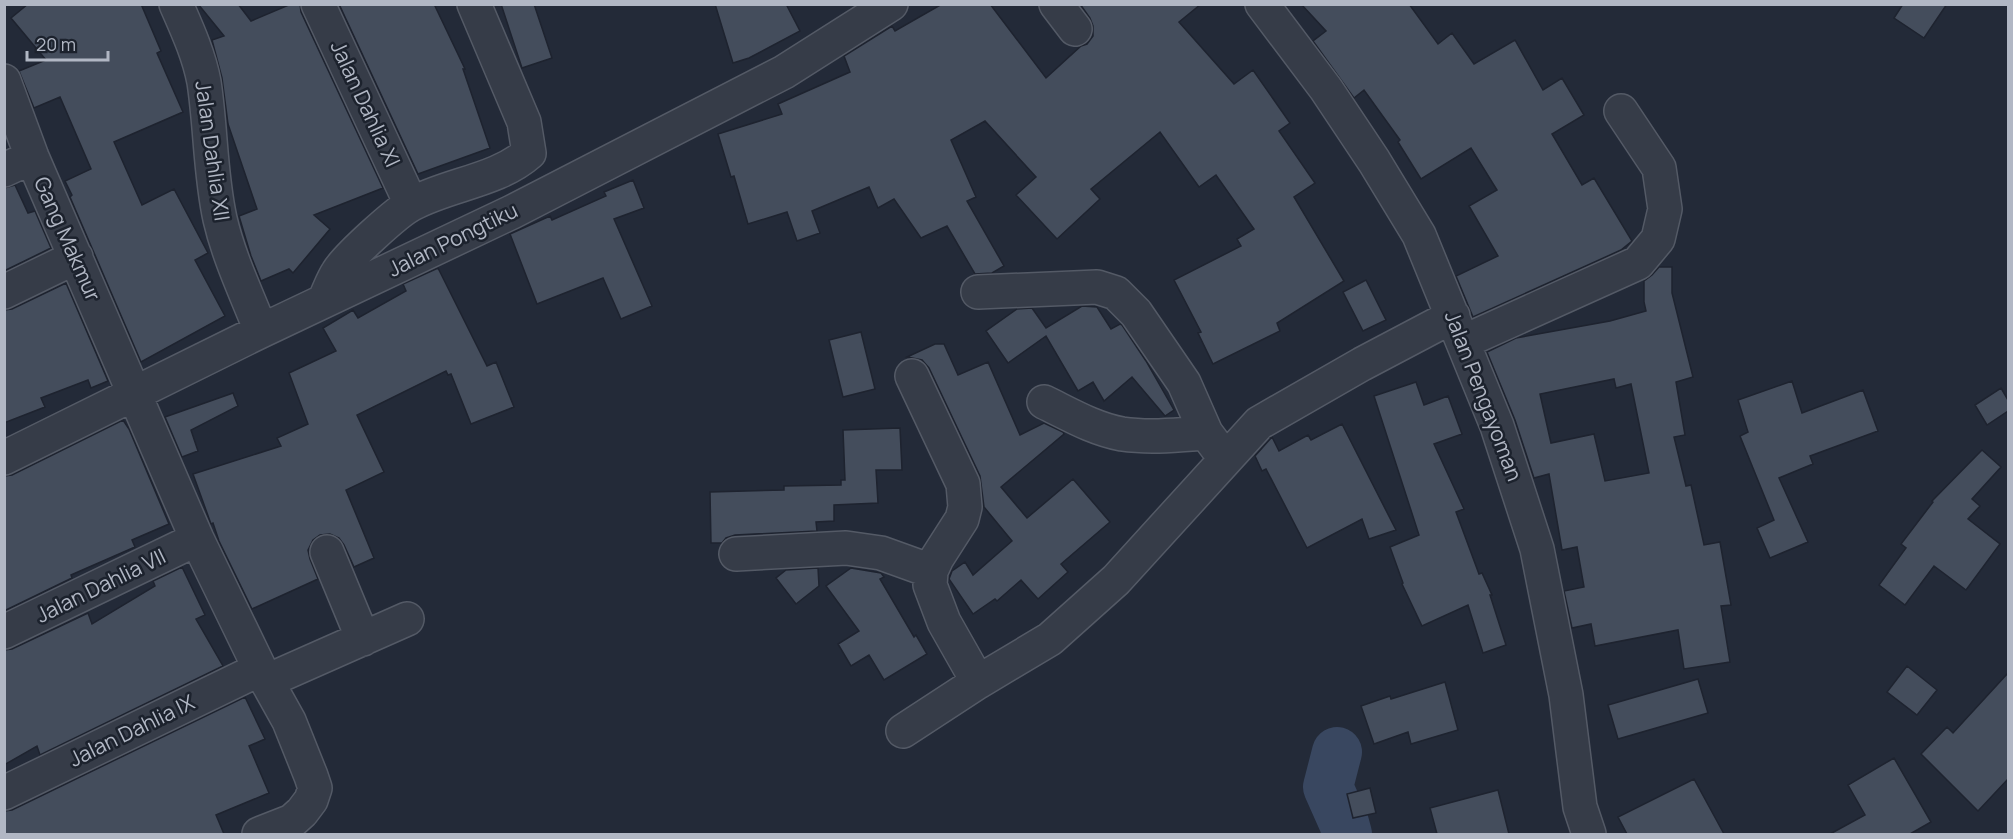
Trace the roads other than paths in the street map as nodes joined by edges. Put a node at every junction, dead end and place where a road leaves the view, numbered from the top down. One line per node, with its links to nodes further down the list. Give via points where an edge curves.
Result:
1 (176, 4): 15 (street, Jalan Dahlia XII, via 203,80 220,219)
2 (318, 4): 9 (street, Jalan Dahlia XI)
3 (474, 4): 9 (street, via 524,122 530,153 505,169)
4 (891, 4): 13 (street, Jalan Pongtiku, via 783,72 512,212)
5 (1262, 4): 14 (street, Jalan Pengayoman, via 1326,89 1419,235)
6 (4, 81): 8 (street, Gang Makmur)
7 (1621, 111): 14 (street, via 1659,168 1665,209 1658,239 1638,262)
8 (18, 163): 10 (street, Gang Makmur)
9 (411, 204): 13 (street, via 338,270)
10 (76, 257): 11 (street); 17 (street, Gang Makmur)
11 (4, 292)
12 (978, 292): 19 (street, via 1097,286 1116,293 1136,313 1184,382)
13 (324, 301): 15 (street, Jalan Pongtiku)
14 (1458, 329): 21 (street, via 1362,364 1259,423); 33 (street, Jalan Pengayoman, via 1497,426 1537,549 1566,695 1572,756)
15 (261, 331): 17 (street, Jalan Pongtiku)
16 (912, 376): 25 (street, via 963,484 962,519)
17 (134, 394): 20 (street, Jalan Pongtiku); 22 (street, Gang Makmur)
18 (1044, 402): 19 (street, via 1089,424 1121,434)
19 (1206, 433): 21 (street)
20 (4, 458)
21 (1226, 460): 30 (street, via 1116,580 1050,639)
22 (197, 539): 27 (street, Jalan Dahlia VII); 29 (street, Gang Makmur)
23 (327, 552): 28 (street)
24 (736, 554): 25 (street, via 846,548 881,553)
25 (931, 571): 30 (street, via 930,585 944,622)
26 (407, 619): 28 (street, Jalan Dahlia IX)
27 (4, 632)
28 (363, 639): 29 (street, Jalan Dahlia IX)
29 (263, 675): 32 (street, Jalan Dahlia IX); 34 (street, Gang Makmur, via 289,721 315,788 311,800 292,821)
30 (978, 682): 31 (street)
31 (903, 731)
32 (4, 793)
33 (1585, 821)
34 (259, 834)

